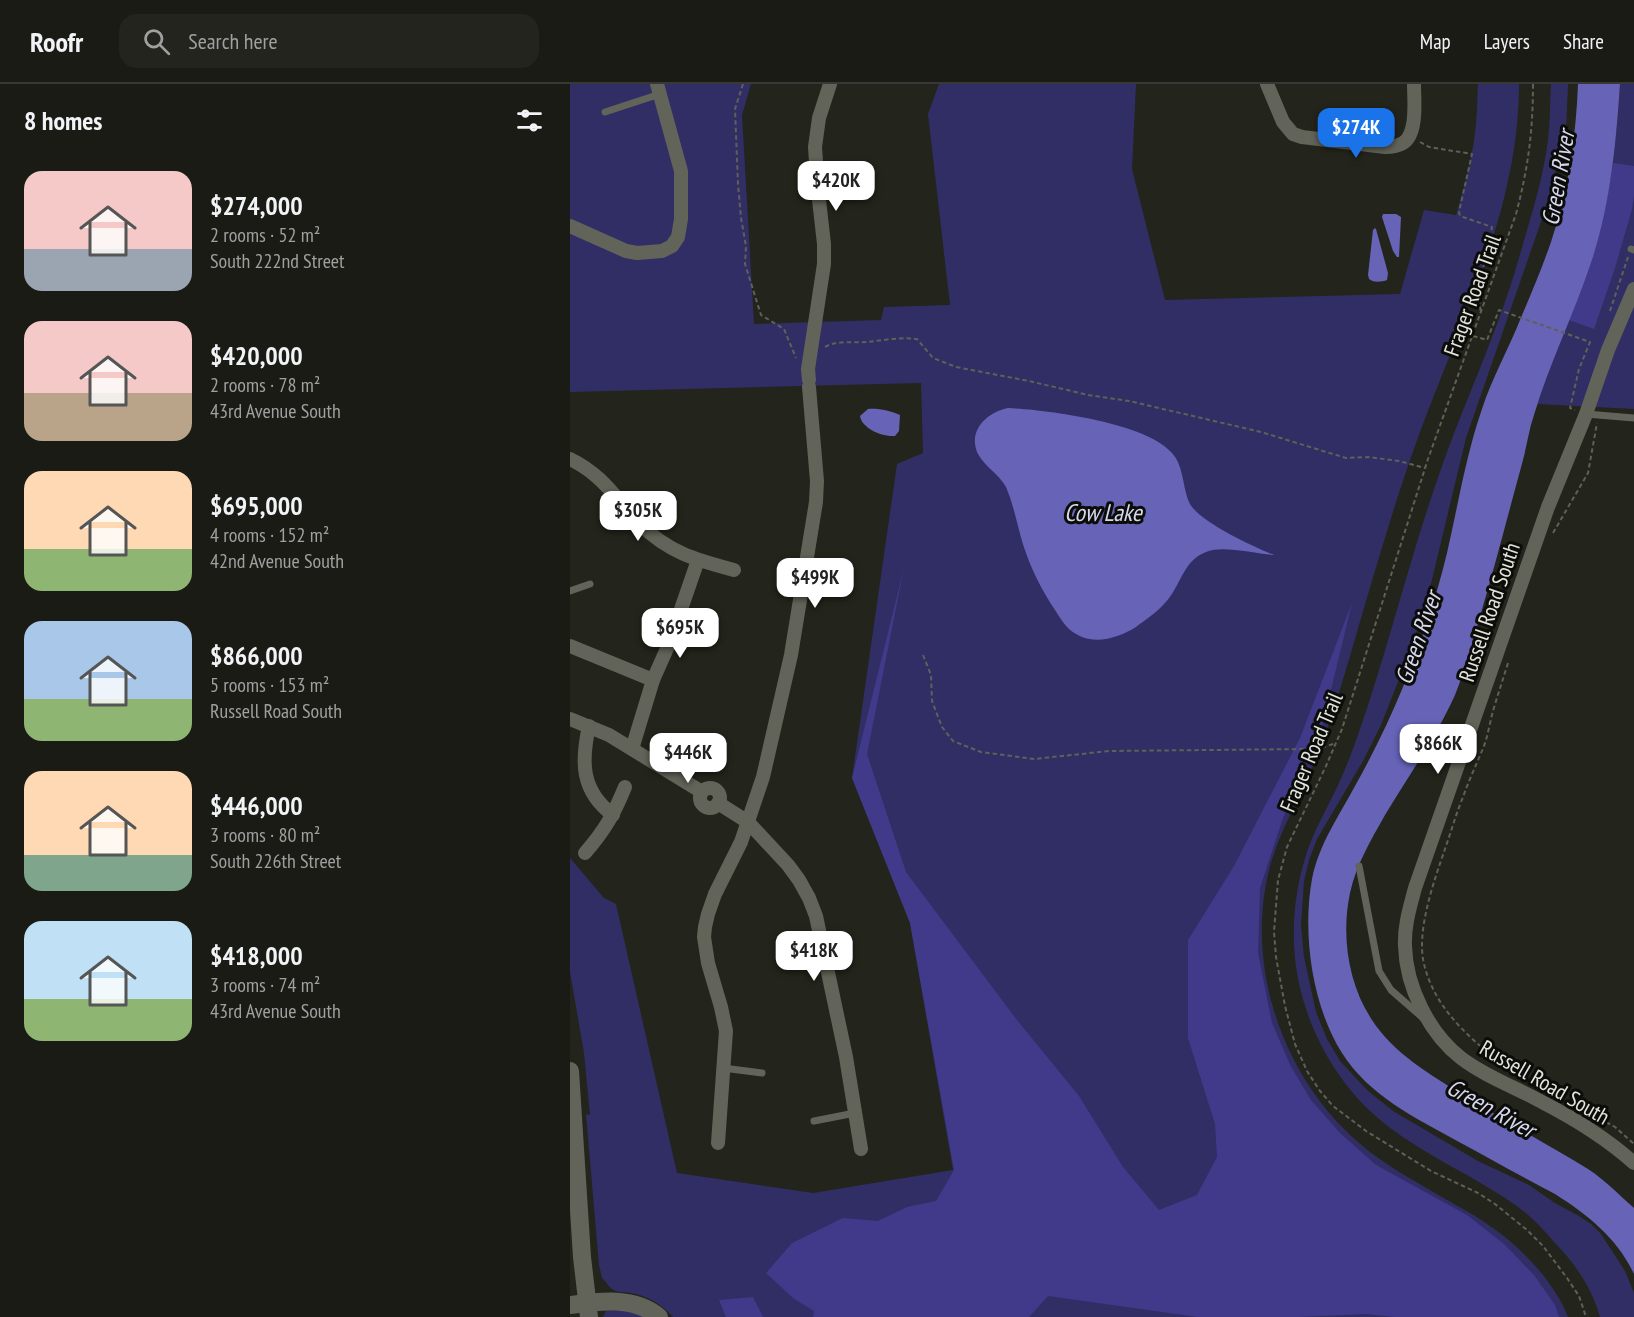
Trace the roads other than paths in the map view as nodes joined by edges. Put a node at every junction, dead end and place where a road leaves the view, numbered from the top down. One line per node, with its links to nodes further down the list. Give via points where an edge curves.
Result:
1 (830, 84): 22 (street, via 815,147 825,244 808,369 816,502 791,656 763,777)
2 (1267, 84): 3 (street, via 1283,122 1293,134 1385,147 1404,143 1409,137)
3 (1414, 84)
4 (658, 89): 5 (lane); 6 (street, via 681,171 678,237 672,246 662,250 637,253)
5 (605, 112)
6 (570, 226)
7 (1634, 290): 8 (street, Russell Road South)
8 (1587, 413): 9 (lane); 25 (street, Russell Road South, via 1548,507 1410,908 1404,944 1409,976)
9 (1634, 418)
10 (570, 459): 11 (street, via 600,478 641,525 665,544)
11 (698, 560): 12 (street); 16 (street)
12 (734, 570)
13 (590, 584): 14 (lane)
14 (570, 591)
15 (570, 646): 16 (street)
16 (653, 680): 19 (street)
17 (570, 719): 18 (street)
18 (588, 726): 19 (street); 21 (street, via 586,779 599,803)
19 (632, 749): 22 (street, via 702,792 715,789 720,795 718,803)
20 (625, 787): 21 (street)
21 (613, 815): 23 (street)
22 (748, 822): 26 (street, via 715,894 704,937 726,1031); 29 (street, via 799,880 816,916)
23 (585, 853)
24 (1359, 866): 25 (lane, via 1379,971 1391,990)
25 (1434, 1028): 33 (street, Russell Road South, via 1460,1058 1578,1122)
26 (723, 1068): 28 (lane); 31 (street)
27 (570, 1071): 34 (street)
28 (762, 1073)
29 (855, 1113): 30 (lane); 32 (street)
30 (814, 1121)
31 (718, 1143)
32 (861, 1149)
33 (1634, 1163)
34 (582, 1308): 35 (street, via 632,1303)
35 (659, 1317)

